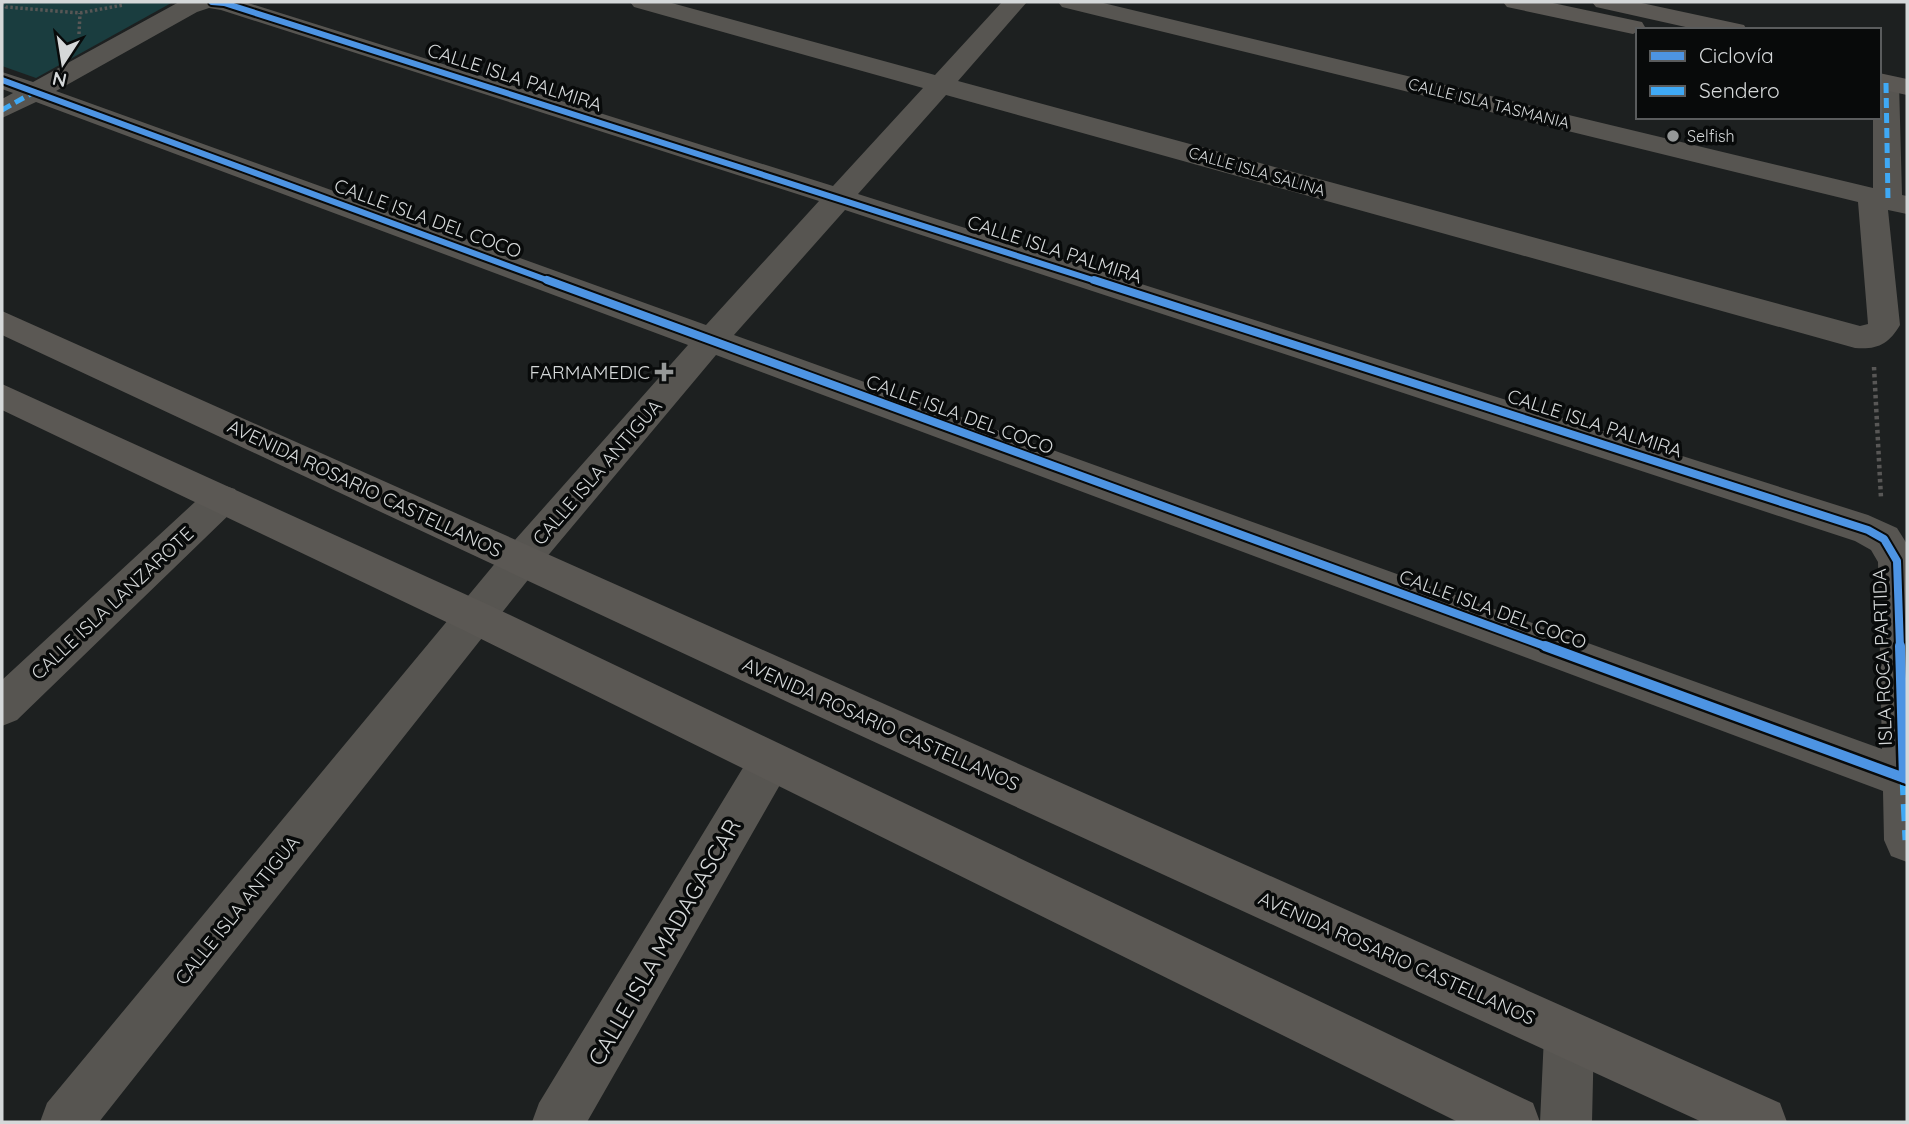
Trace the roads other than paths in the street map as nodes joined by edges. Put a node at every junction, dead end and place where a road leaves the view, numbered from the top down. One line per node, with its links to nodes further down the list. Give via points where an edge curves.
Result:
1 (204, 2): 12 (street)
2 (212, 2): 14 (street, CALLE ISLA PALMIRA)
3 (642, 2): 11 (street, CALLE ISLA SALINA)
4 (1015, 2): 11 (street, CALLE ISLA ANTIGUA)
5 (1070, 2): 15 (street, CALLE ISLA TASMANIA)
6 (1515, 2): 8 (street)
7 (1604, 2): 9 (street)
8 (1636, 28)
9 (1726, 28)
10 (1892, 76): 15 (street)
11 (942, 83): 14 (street, CALLE ISLA ANTIGUA); 15 (street, CALLE ISLA SALINA, via 1838,334 1873,338 1884,325)
12 (18, 86): 13 (street); 17 (street, CALLE ISLA DEL COCO)
13 (2, 110)
14 (839, 198): 17 (street, CALLE ISLA ANTIGUA); 20 (street, CALLE ISLA PALMIRA, via 1836,519)
15 (1889, 201)
16 (2, 322): 21 (street, AVENIDA ROSARIO CASTELLANOS)
17 (710, 341): 21 (street, CALLE ISLA ANTIGUA); 25 (street, CALLE ISLA DEL COCO)
18 (3, 398): 19 (street)
19 (222, 499): 22 (street); 23 (street, CALLE ISLA LANZAROTE)
20 (1884, 539): 25 (street, ISLA ROCA PARTIDA, via 1897,561)
21 (521, 560): 22 (street, CALLE ISLA ANTIGUA); 27 (street, AVENIDA ROSARIO CASTELLANOS)
22 (475, 617): 24 (street); 28 (street, CALLE ISLA ANTIGUA)
23 (2, 707)
24 (770, 762): 29 (street, CALLE ISLA MADAGASCAR); 30 (street)
25 (1906, 778): 26 (street, ISLA ROCA PARTIDA)
26 (1907, 840)
27 (1569, 1036): 31 (street); 32 (street, AVENIDA ROSARIO CASTELLANOS)
28 (66, 1122)
29 (558, 1122)
30 (1514, 1122)
31 (1566, 1122)
32 (1761, 1122)

